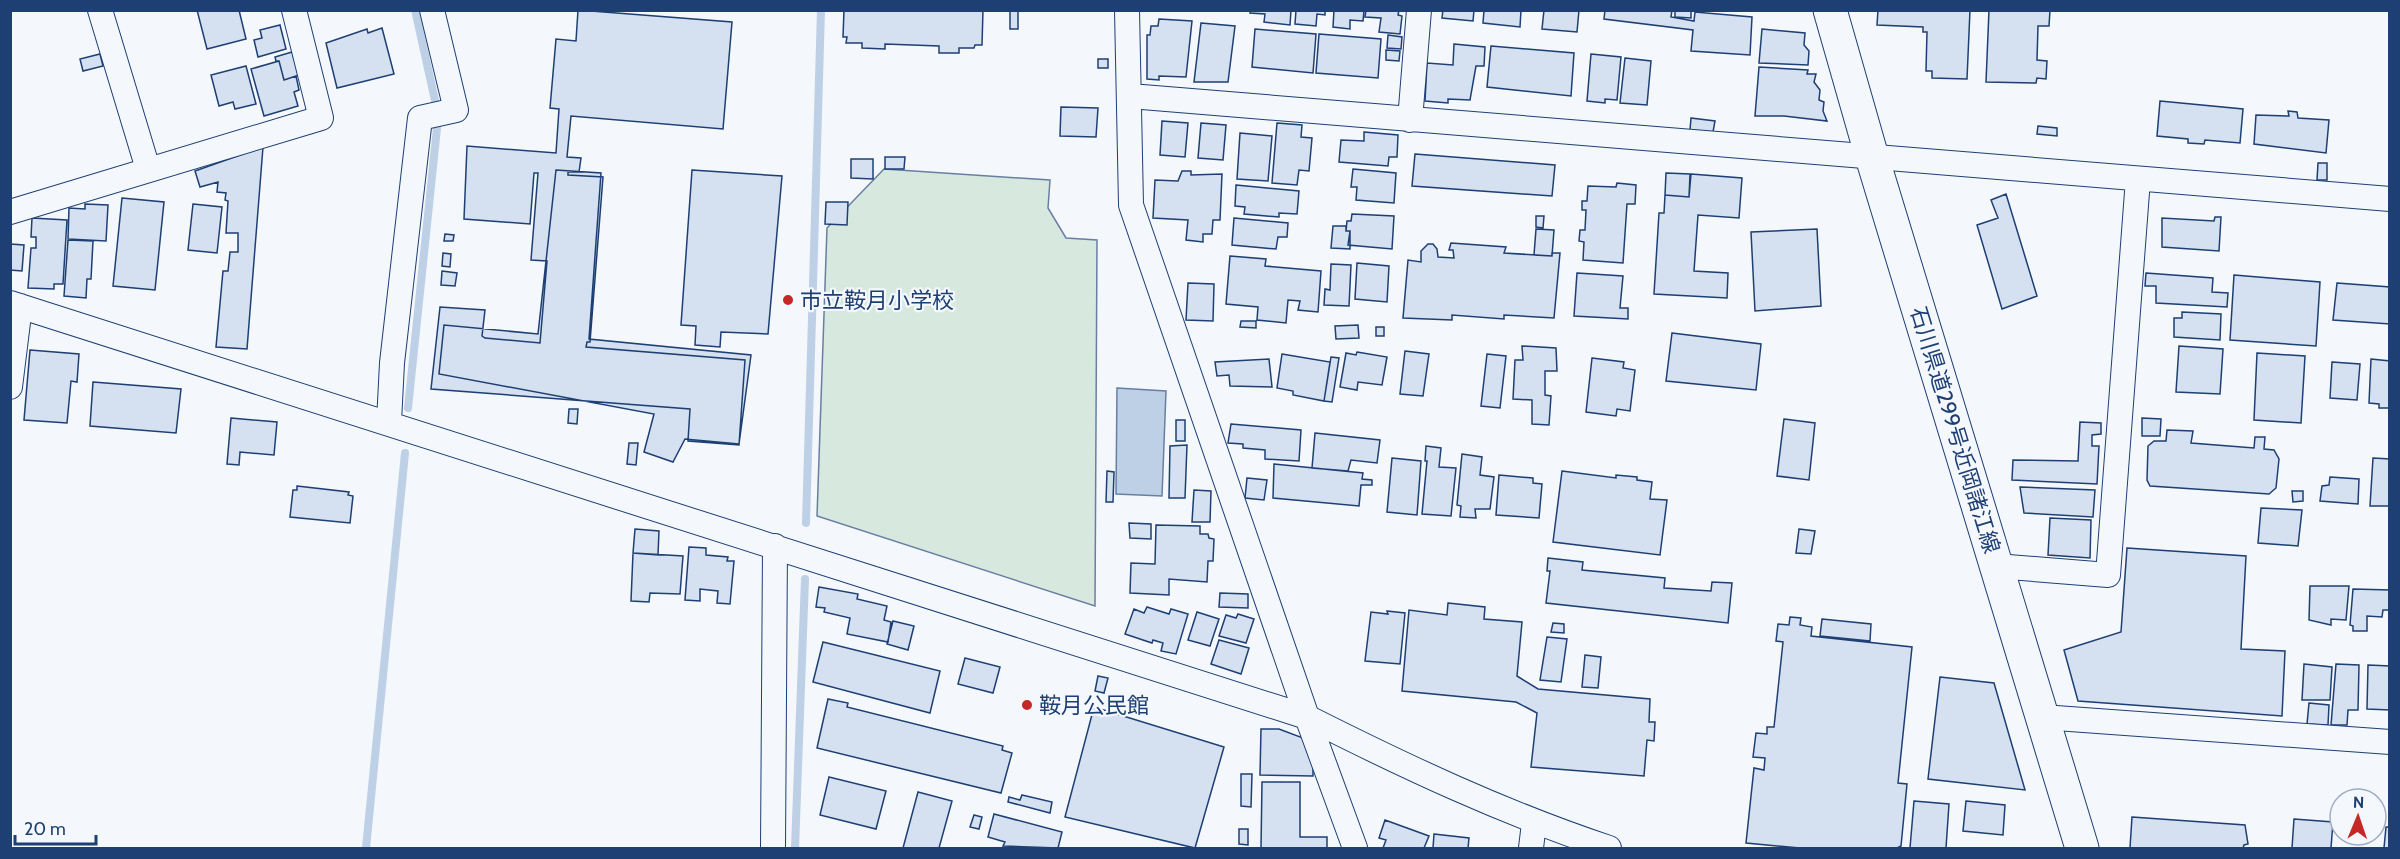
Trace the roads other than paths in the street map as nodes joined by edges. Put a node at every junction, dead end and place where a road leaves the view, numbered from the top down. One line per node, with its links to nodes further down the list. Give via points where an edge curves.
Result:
1 (100, 10): 10 (street)
2 (294, 10): 10 (street, via 321,118)
3 (432, 10): 16 (street, via 456,110 420,117)
4 (1127, 10): 7 (street)
5 (1419, 10): 8 (street)
6 (1830, 10): 9 (main road, 石川県道299号近岡諸江線)
7 (1130, 96): 8 (street); 19 (street, via 1131,205)
8 (1410, 120): 9 (street)
9 (1872, 158): 11 (street); 18 (main road, 石川県道299号近岡諸江線)
10 (148, 169): 13 (street)
11 (2138, 179): 12 (street); 18 (street, via 2108,575)
12 (2390, 199)
13 (10, 212)
14 (15, 305): 15 (street); 16 (street)
15 (10, 387)
16 (389, 422): 17 (street)
17 (775, 546): 19 (street); 23 (street)
18 (1996, 566): 20 (main road, 石川県道299号近岡諸江線)
19 (1307, 717): 22 (street, via 1424,776); 24 (street)
20 (2042, 717): 21 (street); 27 (main road, 石川県道299号近岡諸江線)
21 (2390, 742)
22 (1533, 823): 25 (street); 26 (street)
23 (773, 849)
24 (1355, 849)
25 (1531, 849)
26 (1609, 849)
27 (2082, 849)

